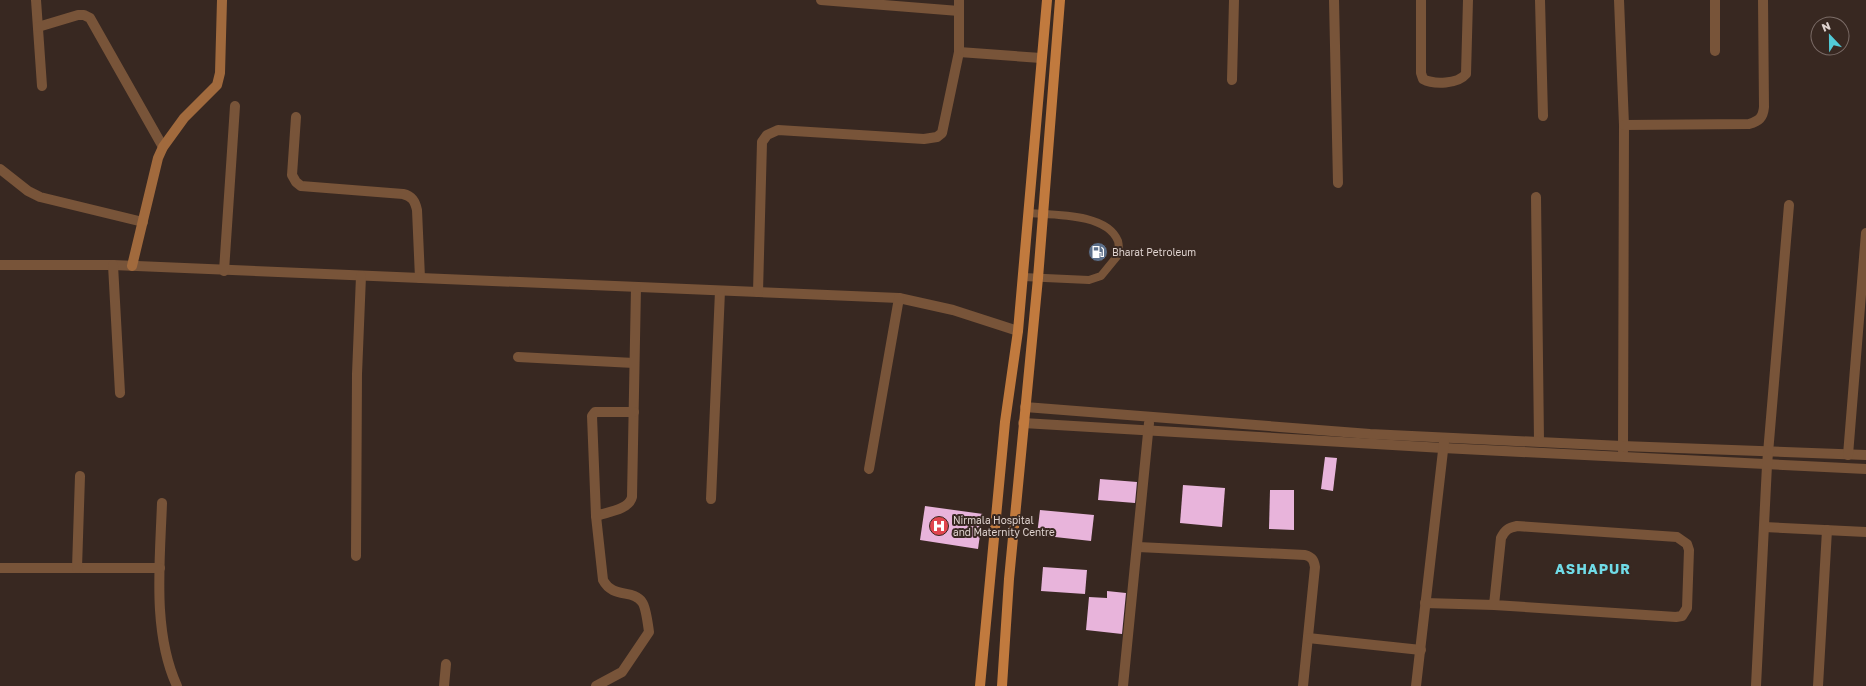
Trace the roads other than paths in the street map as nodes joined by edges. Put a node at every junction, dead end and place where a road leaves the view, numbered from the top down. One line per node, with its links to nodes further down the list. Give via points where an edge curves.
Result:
1 (36, 0): 17 (street)
2 (222, 0): 27 (street, via 220,73 217,85 184,118)
3 (821, 0): 15 (street)
4 (959, 0): 16 (street)
5 (1047, 0): 20 (main road)
6 (1060, 0): 33 (main road)
7 (1234, 0): 21 (street)
8 (1334, 0): 29 (street)
9 (1421, 0): 10 (street, via 1421,73 1423,79 1428,82 1457,81 1466,74)
10 (1468, 0)
11 (1540, 0): 24 (street)
12 (1618, 0): 26 (street)
13 (1715, 0): 18 (street)
14 (1763, 0): 26 (street, via 1764,107 1763,116 1758,121 1749,124)
15 (880, 2): 16 (street)
16 (959, 11): 19 (street)
17 (38, 27): 22 (street); 27 (street, via 78,15 90,18)
18 (1715, 51)
19 (959, 52): 20 (street); 46 (street, via 942,133 937,137 924,139 778,130 767,134 762,142)
20 (1041, 58): 32 (main road)
21 (1232, 80)
22 (42, 86)
23 (235, 106): 39 (street)
24 (1543, 116)
25 (296, 117): 42 (street, via 292,175 301,186 403,194 416,203)
26 (1624, 125): 59 (street)
27 (163, 147): 34 (street)
28 (0, 169): 34 (street, via 40,197)
29 (1338, 183)
30 (1536, 197): 58 (street)
31 (1789, 205): 61 (street)
32 (1028, 213): 33 (lane); 41 (main road)
33 (1043, 214): 43 (main road); 43 (lane, via 1088,218 1109,229 1118,242 1119,254 1101,276 1089,280)
34 (143, 222): 38 (street)
35 (1866, 233): 62 (street)
36 (0, 265): 37 (street)
37 (113, 265): 38 (street); 51 (street)
38 (132, 266): 39 (street)
39 (224, 271): 40 (street)
40 (361, 276): 42 (street); 76 (street, via 357,374)
41 (1023, 277): 43 (lane); 48 (main road)
42 (420, 278): 44 (street)
43 (1038, 278): 52 (main road)
44 (636, 287): 45 (street); 50 (street)
45 (720, 291): 46 (street); 69 (street)
46 (758, 292): 47 (street)
47 (899, 298): 48 (street, via 953,310); 66 (street)
48 (1018, 331): 88 (main road, via 1005,422)
49 (518, 357): 50 (street)
50 (634, 363): 53 (street)
51 (120, 393)
52 (1025, 407): 54 (street); 55 (main road)
53 (634, 412): 71 (street, via 631,501 624,507); 71 (street, via 602,411 595,412 592,416)
54 (1150, 417): 56 (street); 57 (street, via 1370,434)
55 (1023, 422): 56 (street); 89 (main road)
56 (1148, 429): 60 (street); 75 (street)
57 (1445, 436): 58 (street); 60 (street)
58 (1539, 441): 59 (street)
59 (1622, 446): 61 (street); 64 (street)
60 (1443, 448): 64 (street); 80 (street)
61 (1768, 452): 62 (street); 65 (street)
62 (1848, 455): 63 (street)
63 (1866, 455)
64 (1623, 457): 65 (street)
65 (1767, 465): 67 (street); 72 (street)
66 (869, 469)
67 (1866, 469)
68 (80, 476): 78 (street)
69 (711, 499)
70 (162, 503): 79 (street)
71 (596, 516): 87 (street, via 603,580 612,591 638,598 643,602 649,632 622,672)
72 (1764, 527): 73 (street); 93 (street)
73 (1827, 530): 74 (street); 94 (street)
74 (1866, 532)
75 (1138, 547): 82 (street, via 1310,557 1315,567); 90 (street)
76 (356, 556)
77 (0, 568): 78 (street)
78 (77, 568): 79 (street)
79 (160, 568): 85 (street, via 162,633 165,651)
80 (1426, 603): 81 (street); 83 (street)
81 (1494, 605): 81 (street, via 1682,616 1687,608 1689,550 1687,544 1677,536 1510,528 1504,531 1501,538)
82 (1308, 638): 83 (street); 91 (street)
83 (1420, 650): 92 (street)
84 (446, 664): 86 (street)
85 (177, 686)
86 (444, 686)
87 (596, 686)
88 (980, 686)
89 (1002, 686)
90 (1124, 686)
91 (1303, 686)
92 (1416, 686)
93 (1756, 686)
94 (1818, 686)

